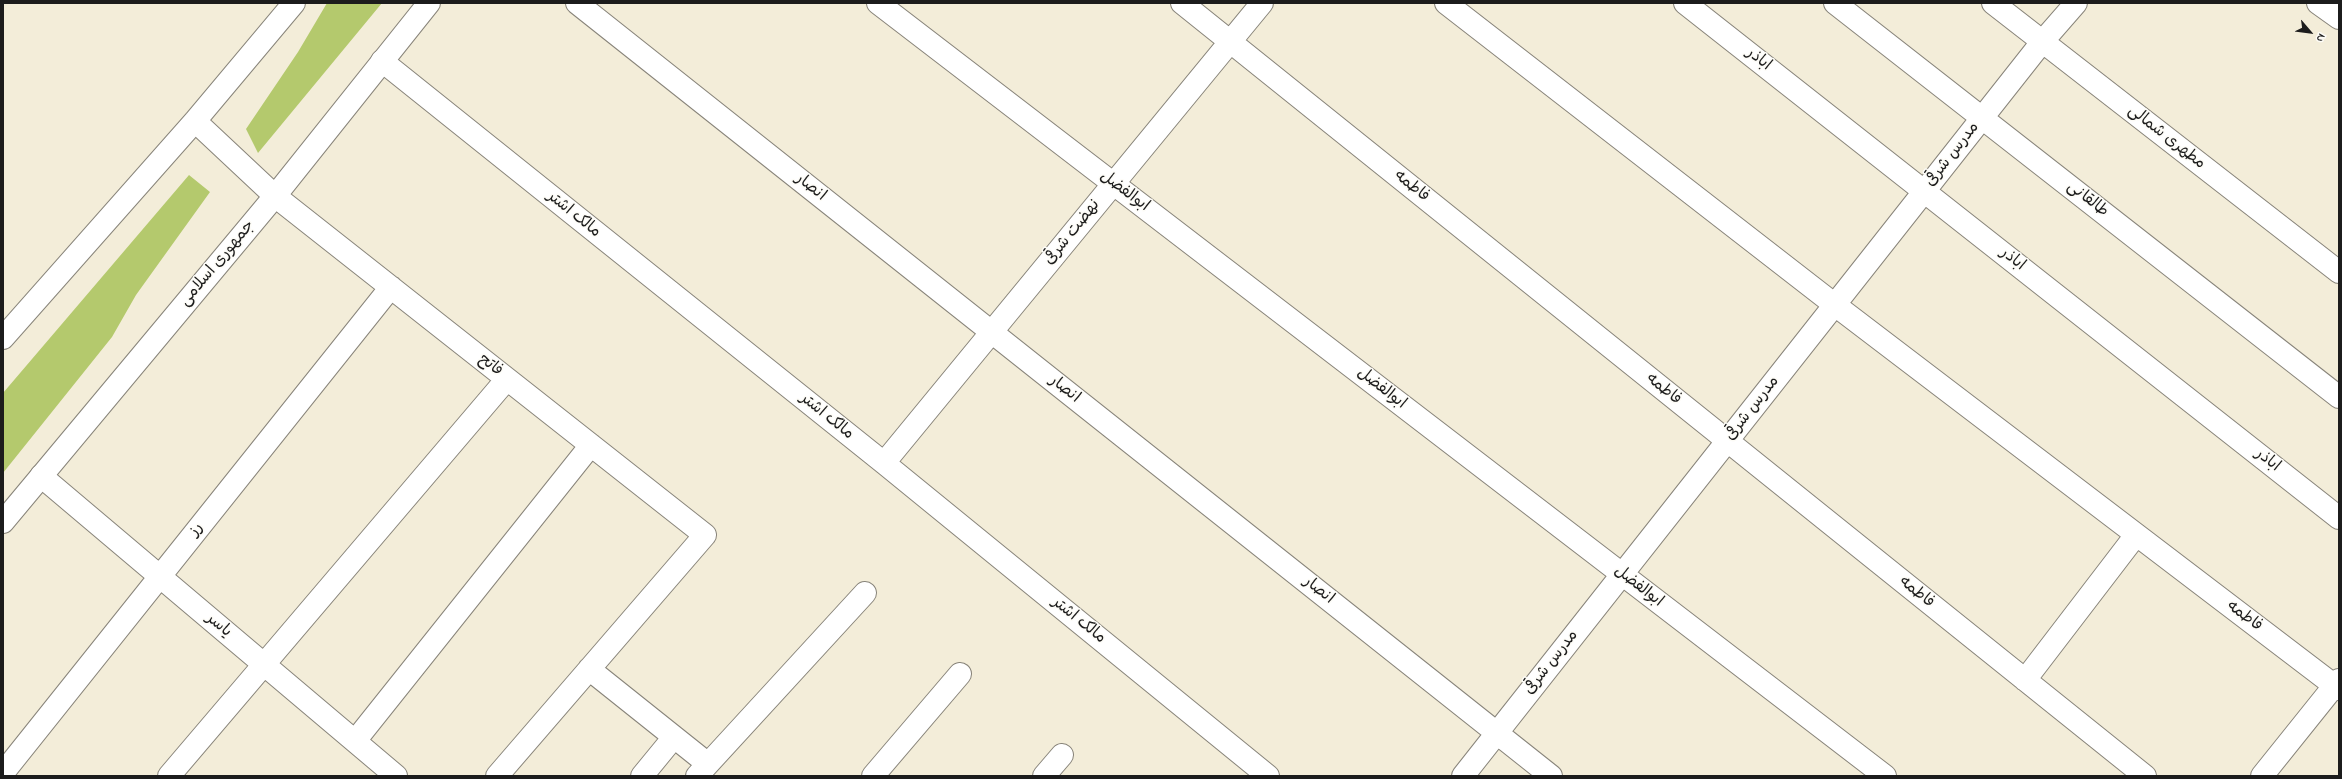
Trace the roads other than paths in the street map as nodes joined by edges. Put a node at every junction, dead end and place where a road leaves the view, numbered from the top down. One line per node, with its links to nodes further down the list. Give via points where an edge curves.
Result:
1 (294, 3): 18 (street)
2 (429, 3): 16 (street, جمهوری اسلامی)
3 (577, 3): 25 (street, انصار)
4 (878, 3): 19 (street, ابوالفضل)
5 (1182, 3): 14 (street, فاطمه)
6 (1262, 3): 14 (street, نهضت شرقی)
7 (1446, 3): 24 (street, فاطمه)
8 (1685, 3): 20 (street, اباذر)
9 (1835, 3): 17 (street, طالقانی)
10 (1993, 3): 15 (street, مطهری شمالی)
11 (2076, 3): 15 (street, مدرس شرقی)
12 (2318, 3): 13 (street)
13 (2339, 18)
14 (1230, 42): 19 (street, نهضت شرقی); 29 (street, فاطمه)
15 (2042, 42): 17 (street, مدرس شرقی); 22 (street, مطهری شمالی)
16 (382, 61): 21 (street, جمهوری اسلامی); 31 (street, مالک اشتر)
17 (1982, 118): 20 (street, مدرس شرقی); 28 (street, طالقانی)
18 (195, 121): 21 (street, فاتح); 26 (street)
19 (1114, 184): 25 (street, نهضت شرقی); 36 (street, ابوالفضل)
20 (1925, 191): 24 (street, مدرس شرقی); 33 (street, اباذر)
21 (275, 196): 23 (street, فاتح); 32 (street, جمهوری اسلامی)
22 (2339, 272)
23 (390, 287): 27 (street, فاتح); 37 (street, رز)
24 (1835, 305): 29 (street, مدرس شرقی); 35 (street, فاطمه)
25 (992, 332): 31 (street, نهضت شرقی); 44 (street, انصار)
26 (3, 338)
27 (507, 379): 30 (street, فاتح); 39 (street)
28 (2339, 397)
29 (1727, 442): 36 (street, مدرس شرقی); 42 (street, فاطمه)
30 (591, 445): 40 (street, فاتح, via 705,535); 46 (street)
31 (884, 463): 56 (street, مالک اشتر)
32 (41, 476): 34 (street, جمهوری اسلامی); 37 (street, یاسر)
33 (2339, 518)
34 (3, 522)
35 (2136, 535): 42 (street); 43 (street, فاطمه)
36 (1622, 574): 44 (street, مدرس شرقی); 59 (street, ابوالفضل)
37 (159, 576): 39 (street, یاسر); 49 (street, رز)
38 (865, 593): 48 (street)
39 (264, 665): 46 (street, یاسر); 50 (street)
40 (589, 669): 45 (street); 52 (street)
41 (960, 674): 54 (street)
42 (2025, 680): 60 (street, فاطمه)
43 (2338, 685): 61 (street)
44 (1497, 733): 57 (street, مدرس شرقی); 58 (street, انصار)
45 (674, 737): 48 (street); 53 (street)
46 (354, 741): 51 (street, یاسر)
47 (1062, 755): 55 (street)
48 (703, 770)
49 (3, 773)
50 (169, 776)
51 (396, 776)
52 (497, 776)
53 (642, 776)
54 (873, 776)
55 (1044, 776)
56 (1268, 776)
57 (1463, 776)
58 (1551, 776)
59 (1885, 776)
60 (2145, 776)
61 (2262, 776)

